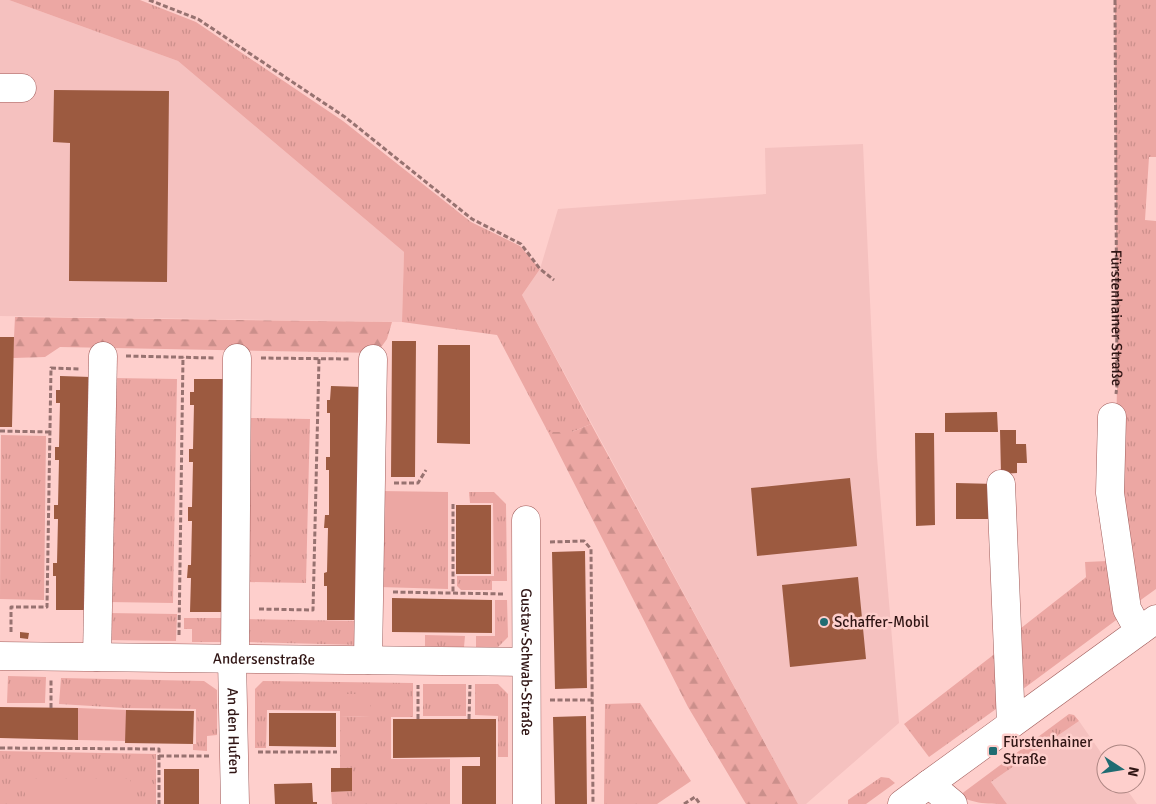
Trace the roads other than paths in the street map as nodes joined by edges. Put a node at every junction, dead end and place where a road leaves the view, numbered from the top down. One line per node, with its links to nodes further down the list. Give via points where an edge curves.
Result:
1 (238, 358): 10 (street, An den Hufen)
2 (373, 359): 11 (street)
3 (103, 363): 9 (street)
4 (1112, 417): 7 (street, via 1110,493 1127,609)
5 (1001, 484): 13 (street)
6 (526, 531): 12 (street, Gustav-Schwab-Straße)
7 (1147, 625): 13 (street)
8 (0, 656): 9 (street, Andersenstraße)
9 (97, 657): 10 (street, Andersenstraße)
10 (234, 658): 11 (street, Andersenstraße); 15 (street, An den Hufen)
11 (368, 660): 12 (street, Andersenstraße)
12 (526, 662): 16 (street, Gustav-Schwab-Straße)
13 (1011, 724): 14 (street)
14 (928, 784): 17 (street); 18 (street)
15 (234, 804)
16 (527, 804)
17 (902, 804)
18 (953, 804)

